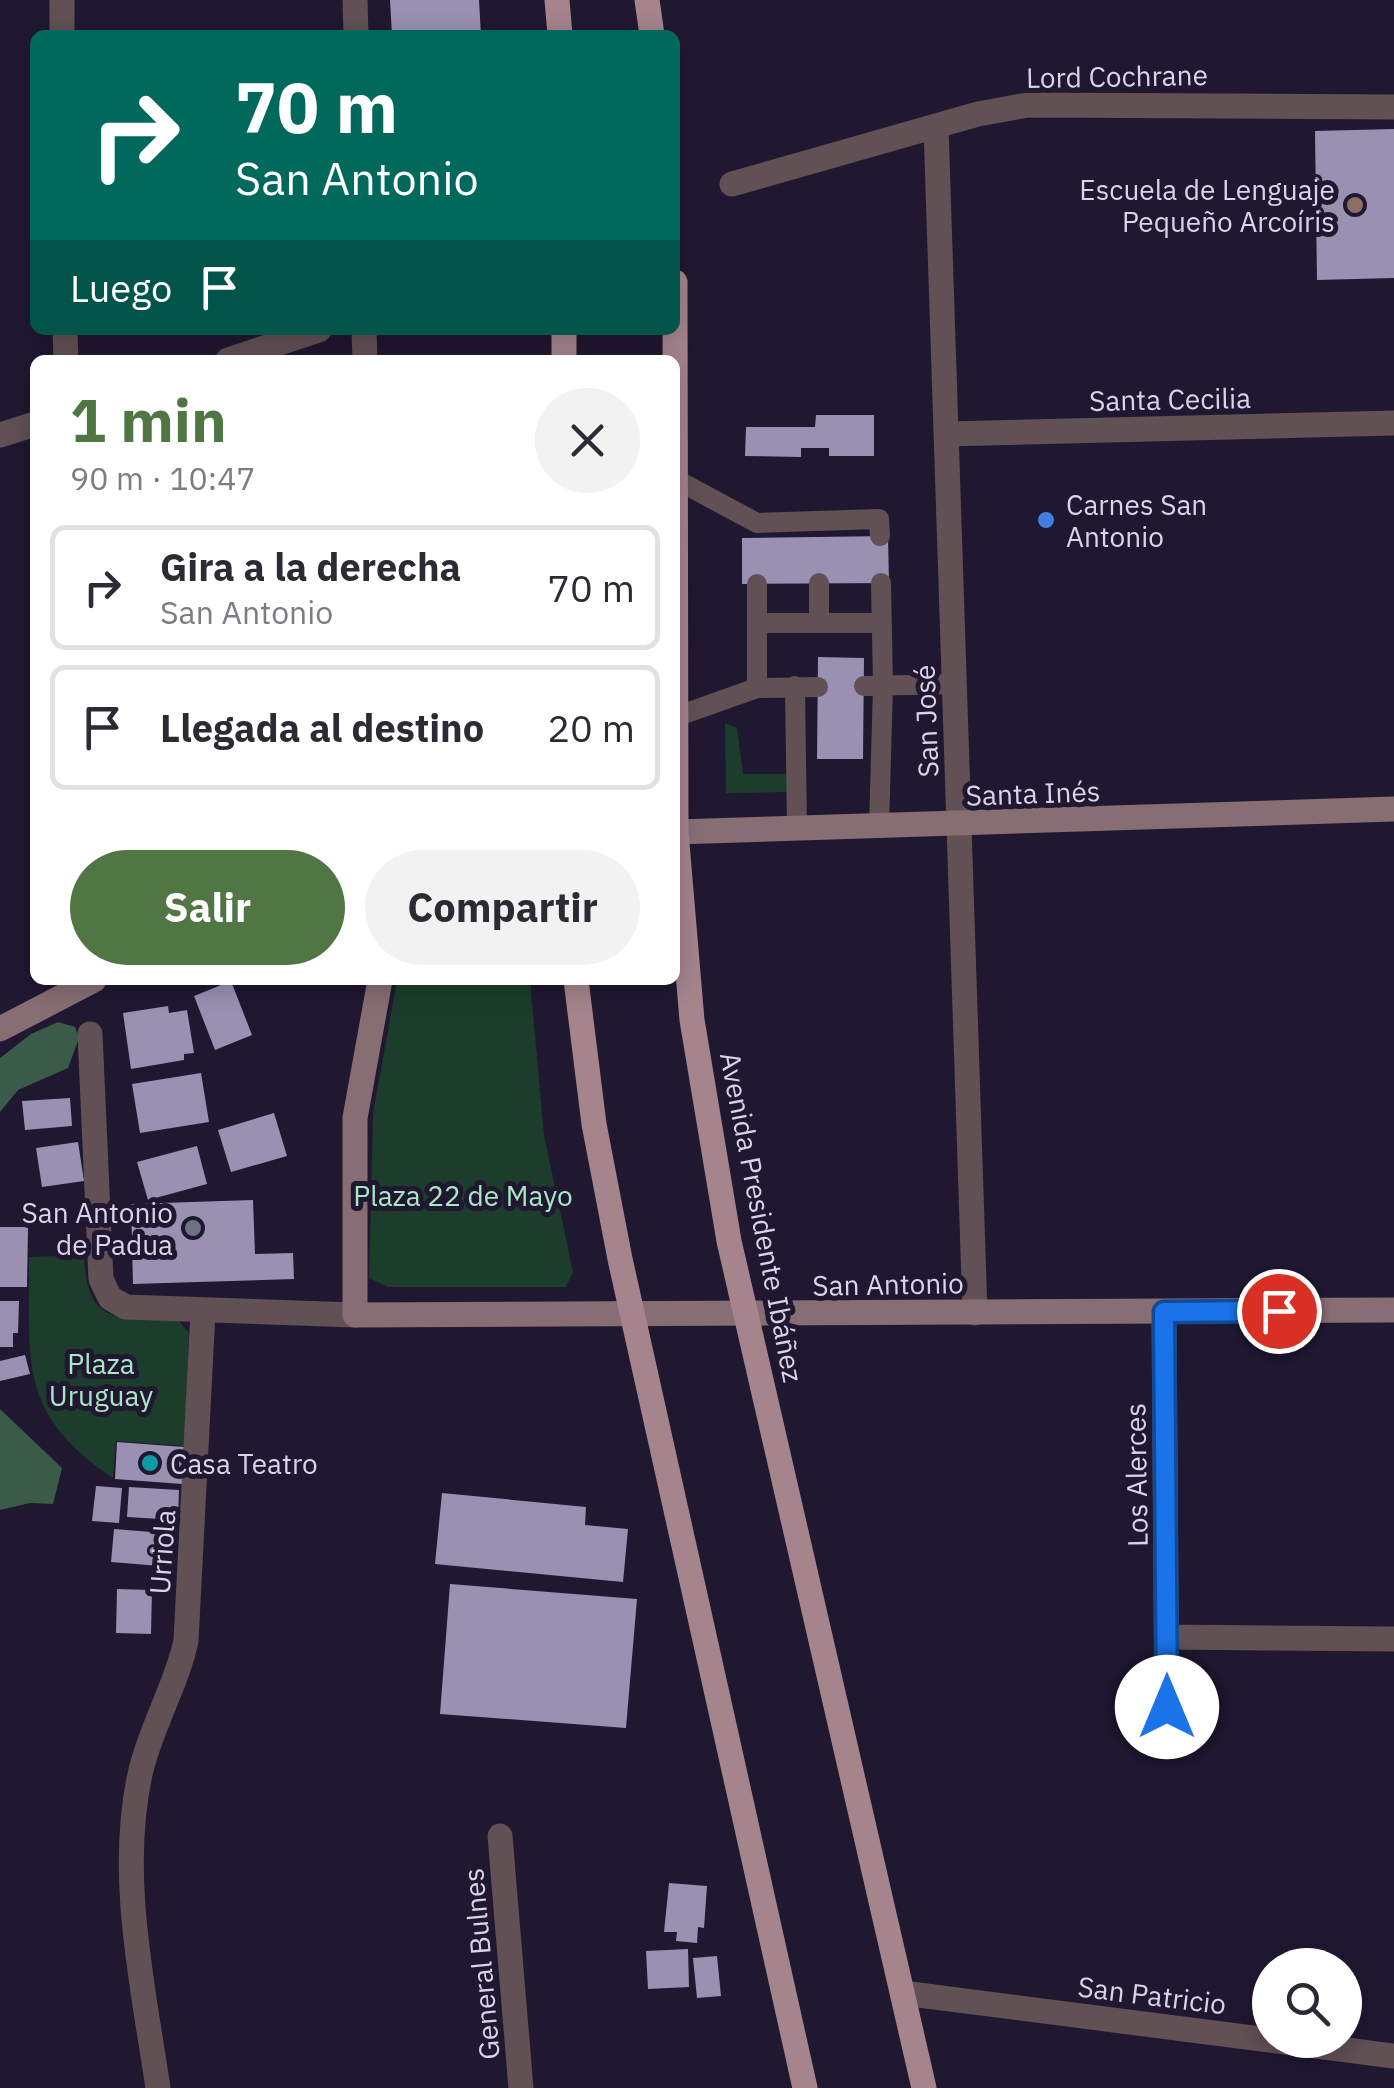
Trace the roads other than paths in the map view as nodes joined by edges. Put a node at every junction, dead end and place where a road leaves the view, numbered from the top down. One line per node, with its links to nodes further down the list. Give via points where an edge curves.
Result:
1 (62, 0): 5 (street)
2 (355, 0): 6 (street)
3 (557, 0): 7 (main road)
4 (647, 0): 8 (main road)
5 (62, 30)
6 (356, 30)
7 (560, 30)
8 (651, 30)
9 (1394, 106): 10 (street, Lord Cochrane, via 1070,102 978,114)
10 (936, 127): 11 (street, Lord Cochrane); 16 (street, San José)
11 (732, 184)
12 (304, 335): 13 (street)
13 (243, 355)
14 (1394, 423): 16 (street, Santa Cecilia)
15 (30, 426): 17 (street)
16 (947, 434): 26 (street, San José)
17 (0, 435)
18 (680, 482): 19 (lane, via 757,530 880,518)
19 (880, 536)
20 (819, 583): 23 (lane)
21 (880, 583): 25 (lane)
22 (757, 584): 24 (lane)
23 (819, 622): 24 (lane); 25 (lane)
24 (758, 623): 30 (lane)
25 (881, 623): 29 (lane)
26 (954, 684): 29 (lane); 33 (street, San José)
27 (795, 686): 28 (lane); 30 (lane); 35 (lane)
28 (818, 686)
29 (874, 686): 34 (lane)
30 (758, 688): 31 (lane)
31 (680, 715)
32 (1394, 809): 33 (main road, Santa Inés)
33 (959, 826): 34 (main road, Santa Inés); 46 (street, San José)
34 (878, 828): 35 (main road, Santa Inés)
35 (798, 830): 36 (main road, Santa Inés)
36 (680, 832)
37 (680, 879): 49 (main road, Avenida Presidente Ibáñez, via 704,1102)
38 (84, 985): 41 (main road)
39 (379, 985): 47 (main road, via 355,1118)
40 (577, 985): 48 (main road, via 594,1124)
41 (0, 1028)
42 (90, 1034): 44 (street, via 100,1279 110,1298 126,1307)
43 (1394, 1310): 45 (main road, San Antonio)
44 (203, 1312): 47 (street, San Antonio); 56 (street, Urriola, via 186,1641 146,1752 133,1823 135,1916)
45 (1164, 1312): 46 (main road, San Antonio); 50 (street, Los Alerces)
46 (975, 1313): 49 (main road, San Antonio)
47 (355, 1314): 48 (main road, San Antonio)
48 (634, 1316): 49 (main road, San Antonio); 58 (main road)
49 (748, 1316): 54 (main road, Avenida Presidente Ibáñez)
50 (1167, 1638): 51 (street); 52 (street, Los Alerces)
51 (1394, 1638)
52 (1168, 1741)
53 (500, 1836): 57 (street, General Bulnes)
54 (903, 1993): 55 (street, San Patricio); 59 (main road, Avenida Presidente Ibáñez)
55 (1394, 2056)
56 (158, 2088)
57 (521, 2088)
58 (805, 2088)
59 (924, 2088)

